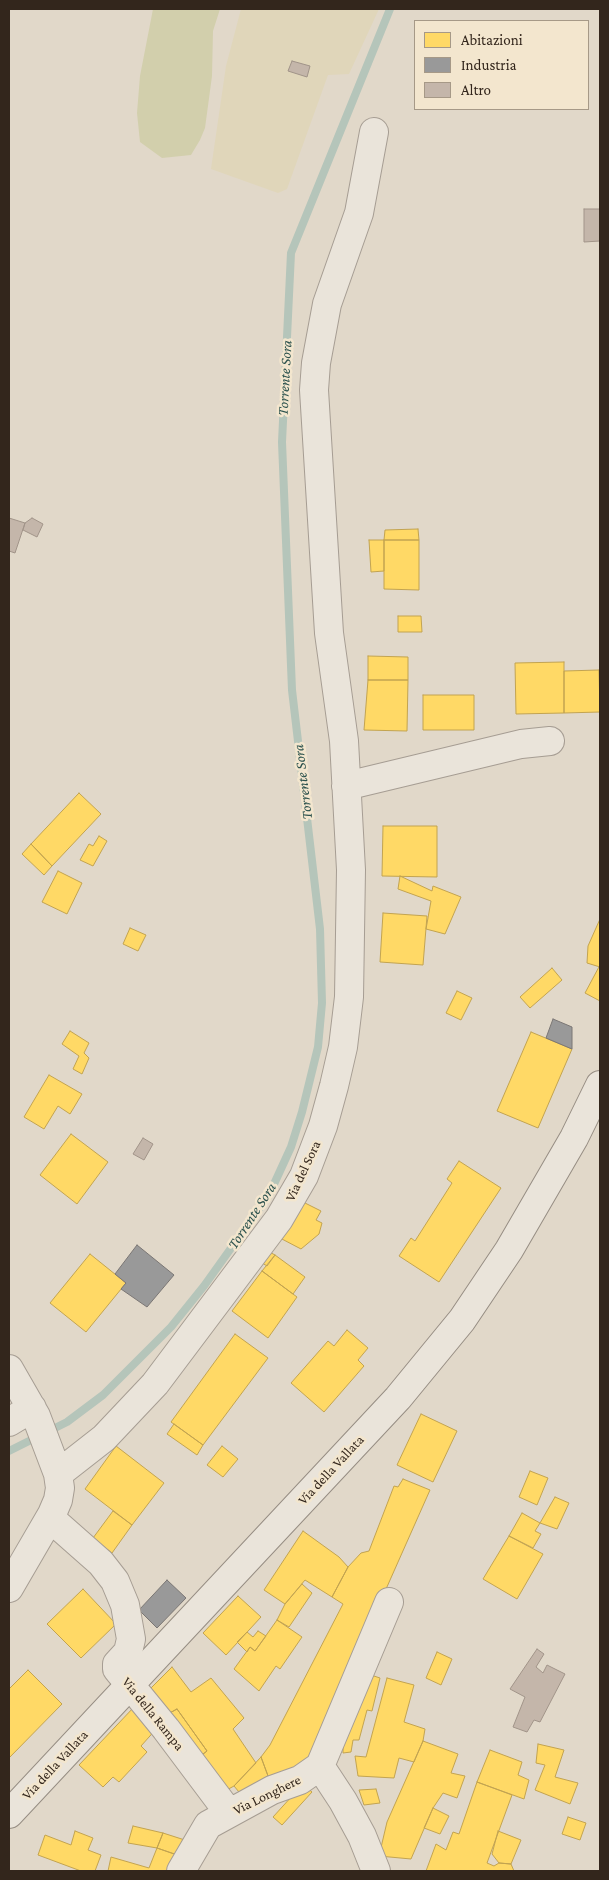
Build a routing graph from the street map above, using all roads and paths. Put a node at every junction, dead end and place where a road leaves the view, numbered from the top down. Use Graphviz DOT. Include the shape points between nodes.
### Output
graph roads {
  1 [pos="374,132"];
  2 [pos="550,741"];
  3 [pos="346,786"];
  4 [pos="600,1085"];
  5 [pos="9,1369"];
  6 [pos="34,1412"];
  7 [pos="9,1422"];
  8 [pos="54,1463"];
  9 [pos="50,1518"];
  10 [pos="9,1588"];
  11 [pos="389,1602"];
  12 [pos="131,1685"];
  13 [pos="320,1766"];
  14 [pos="229,1813"];
  15 [pos="9,1814"];
  16 [pos="181,1871"];
  17 [pos="376,1871"];
  1 -- 3 [label="street, Via del Sora" via="359,213 328,304 314,390 324,573 344,741"];
  2 -- 3 [label="street" via="522,744"];
  3 -- 8 [label="street, Via del Sora" via="351,870 349,997 334,1086 304,1176 279,1219 155,1384 104,1438"];
  4 -- 12 [label="street, Via della Vallata" via="574,1138 509,1250 462,1320 398,1398"];
  5 -- 6 [label="street"];
  6 -- 7 [label="street"];
  6 -- 8 [label="street"];
  8 -- 9 [label="street" via="58,1500"];
  9 -- 10 [label="street"];
  9 -- 12 [label="street, Via della Rampa" via="101,1563 115,1581 125,1604 131,1639 128,1652 117,1664 117,1669"];
  11 -- 13 [label="street"];
  12 -- 14 [label="street, Via della Rampa"];
  12 -- 15 [label="street, Via della Vallata"];
  13 -- 14 [label="street, Via Longhere" via="300,1780 272,1790"];
  13 -- 17 [label="street" via="362,1836"];
  14 -- 16 [label="street, Via Longhere" via="208,1825"];
}
